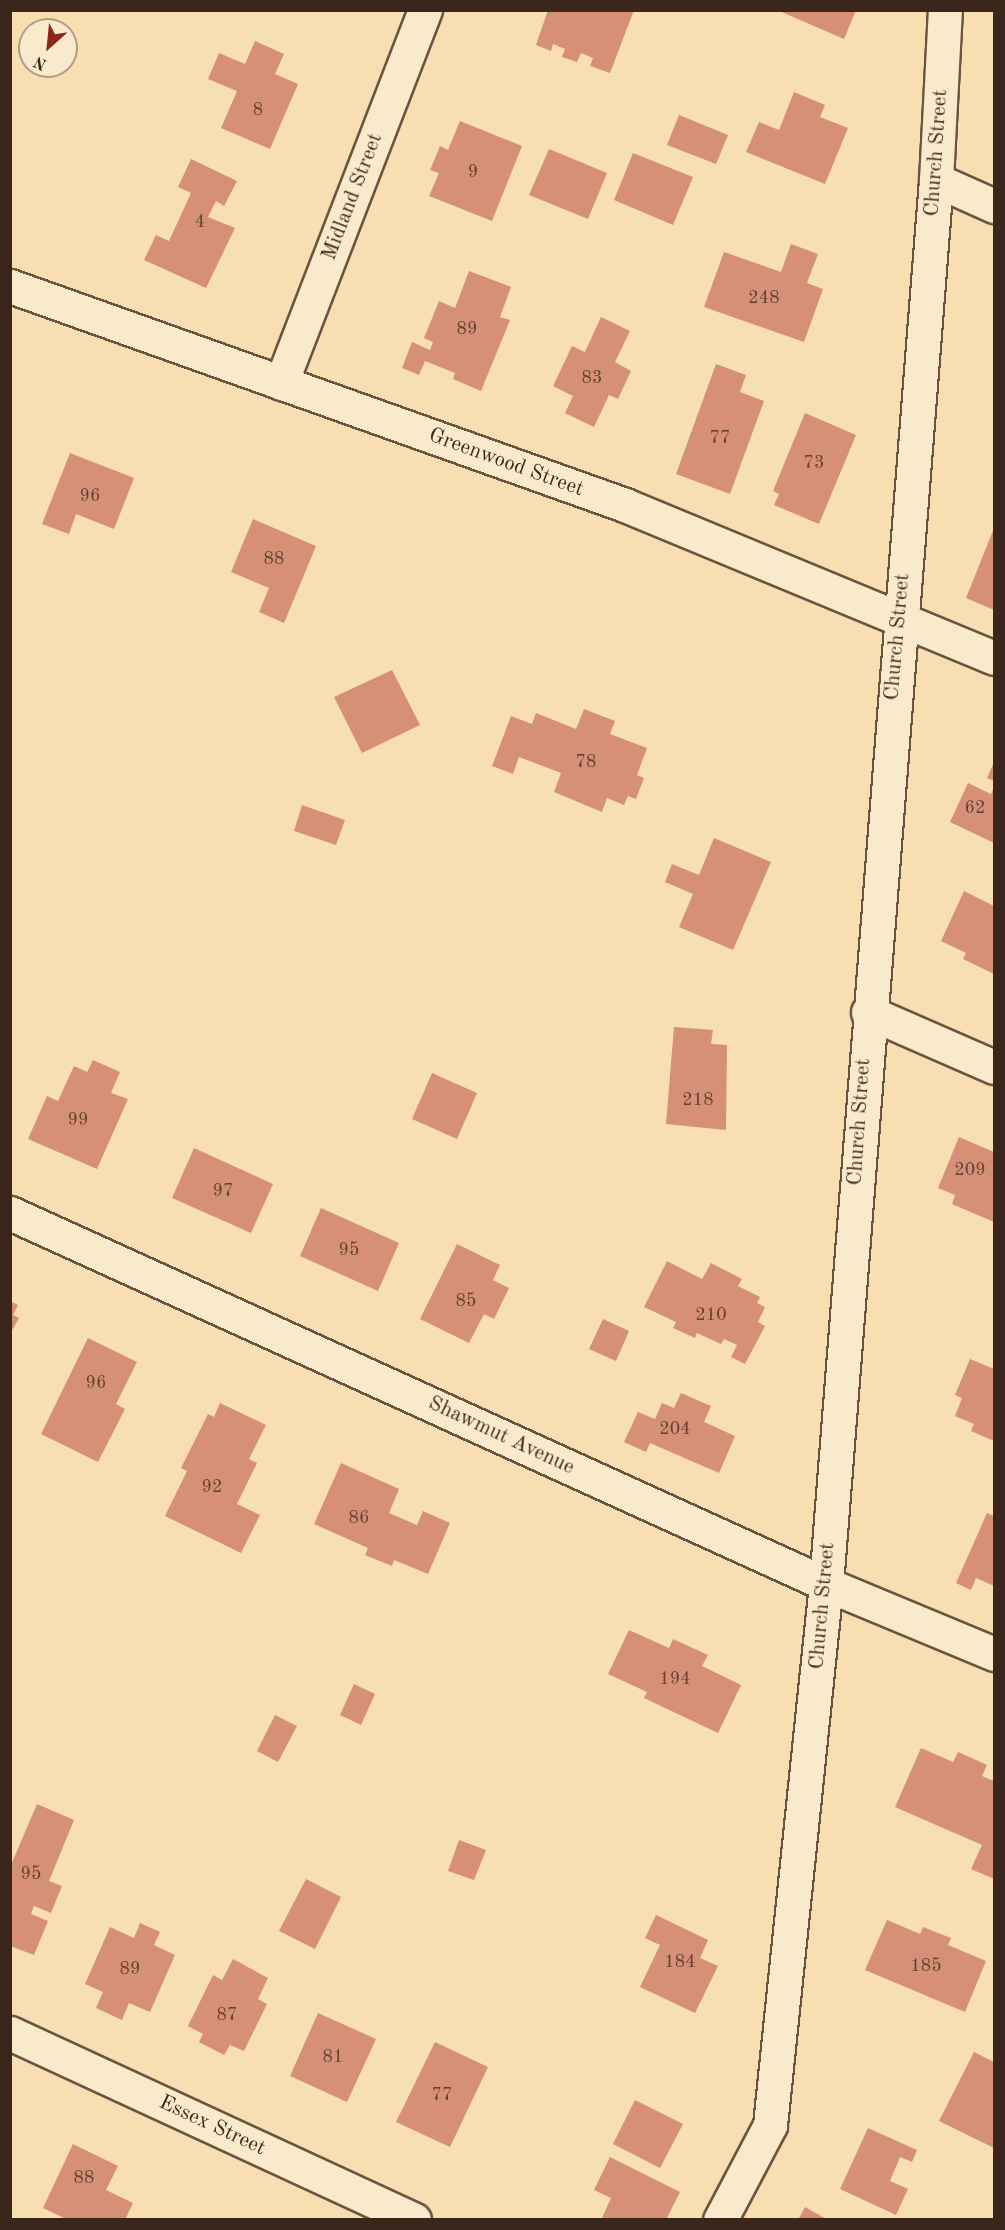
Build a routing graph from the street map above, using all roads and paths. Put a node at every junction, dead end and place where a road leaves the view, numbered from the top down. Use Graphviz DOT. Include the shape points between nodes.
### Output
graph roads {
  1 [pos="425,10"];
  2 [pos="945,10"];
  3 [pos="936,180"];
  4 [pos="994,206"];
  5 [pos="10,286"];
  6 [pos="281,383"];
  7 [pos="899,621"];
  8 [pos="994,658"];
  9 [pos="868,1012"];
  10 [pos="994,1067"];
  11 [pos="10,1212"];
  12 [pos="826,1584"];
  13 [pos="994,1654"];
  14 [pos="10,2033"];
  15 [pos="414,2220"];
  16 [pos="720,2220"];
  1 -- 6 [label="street, Midland Street"];
  2 -- 3 [label="street, Church Street"];
  3 -- 4 [label="street"];
  3 -- 7 [label="street, Church Street"];
  5 -- 6 [label="street, Greenwood Street"];
  6 -- 7 [label="street, Greenwood Street" via="624,505"];
  7 -- 8 [label="street, Greenwood Street"];
  7 -- 9 [label="street, Church Street"];
  9 -- 10 [label="street"];
  9 -- 12 [label="street, Church Street"];
  11 -- 12 [label="street, Shawmut Avenue"];
  12 -- 13 [label="street, Shawmut Avenue"];
  12 -- 16 [label="street, Church Street" via="770,2125"];
  14 -- 15 [label="street, Essex Street"];
}
